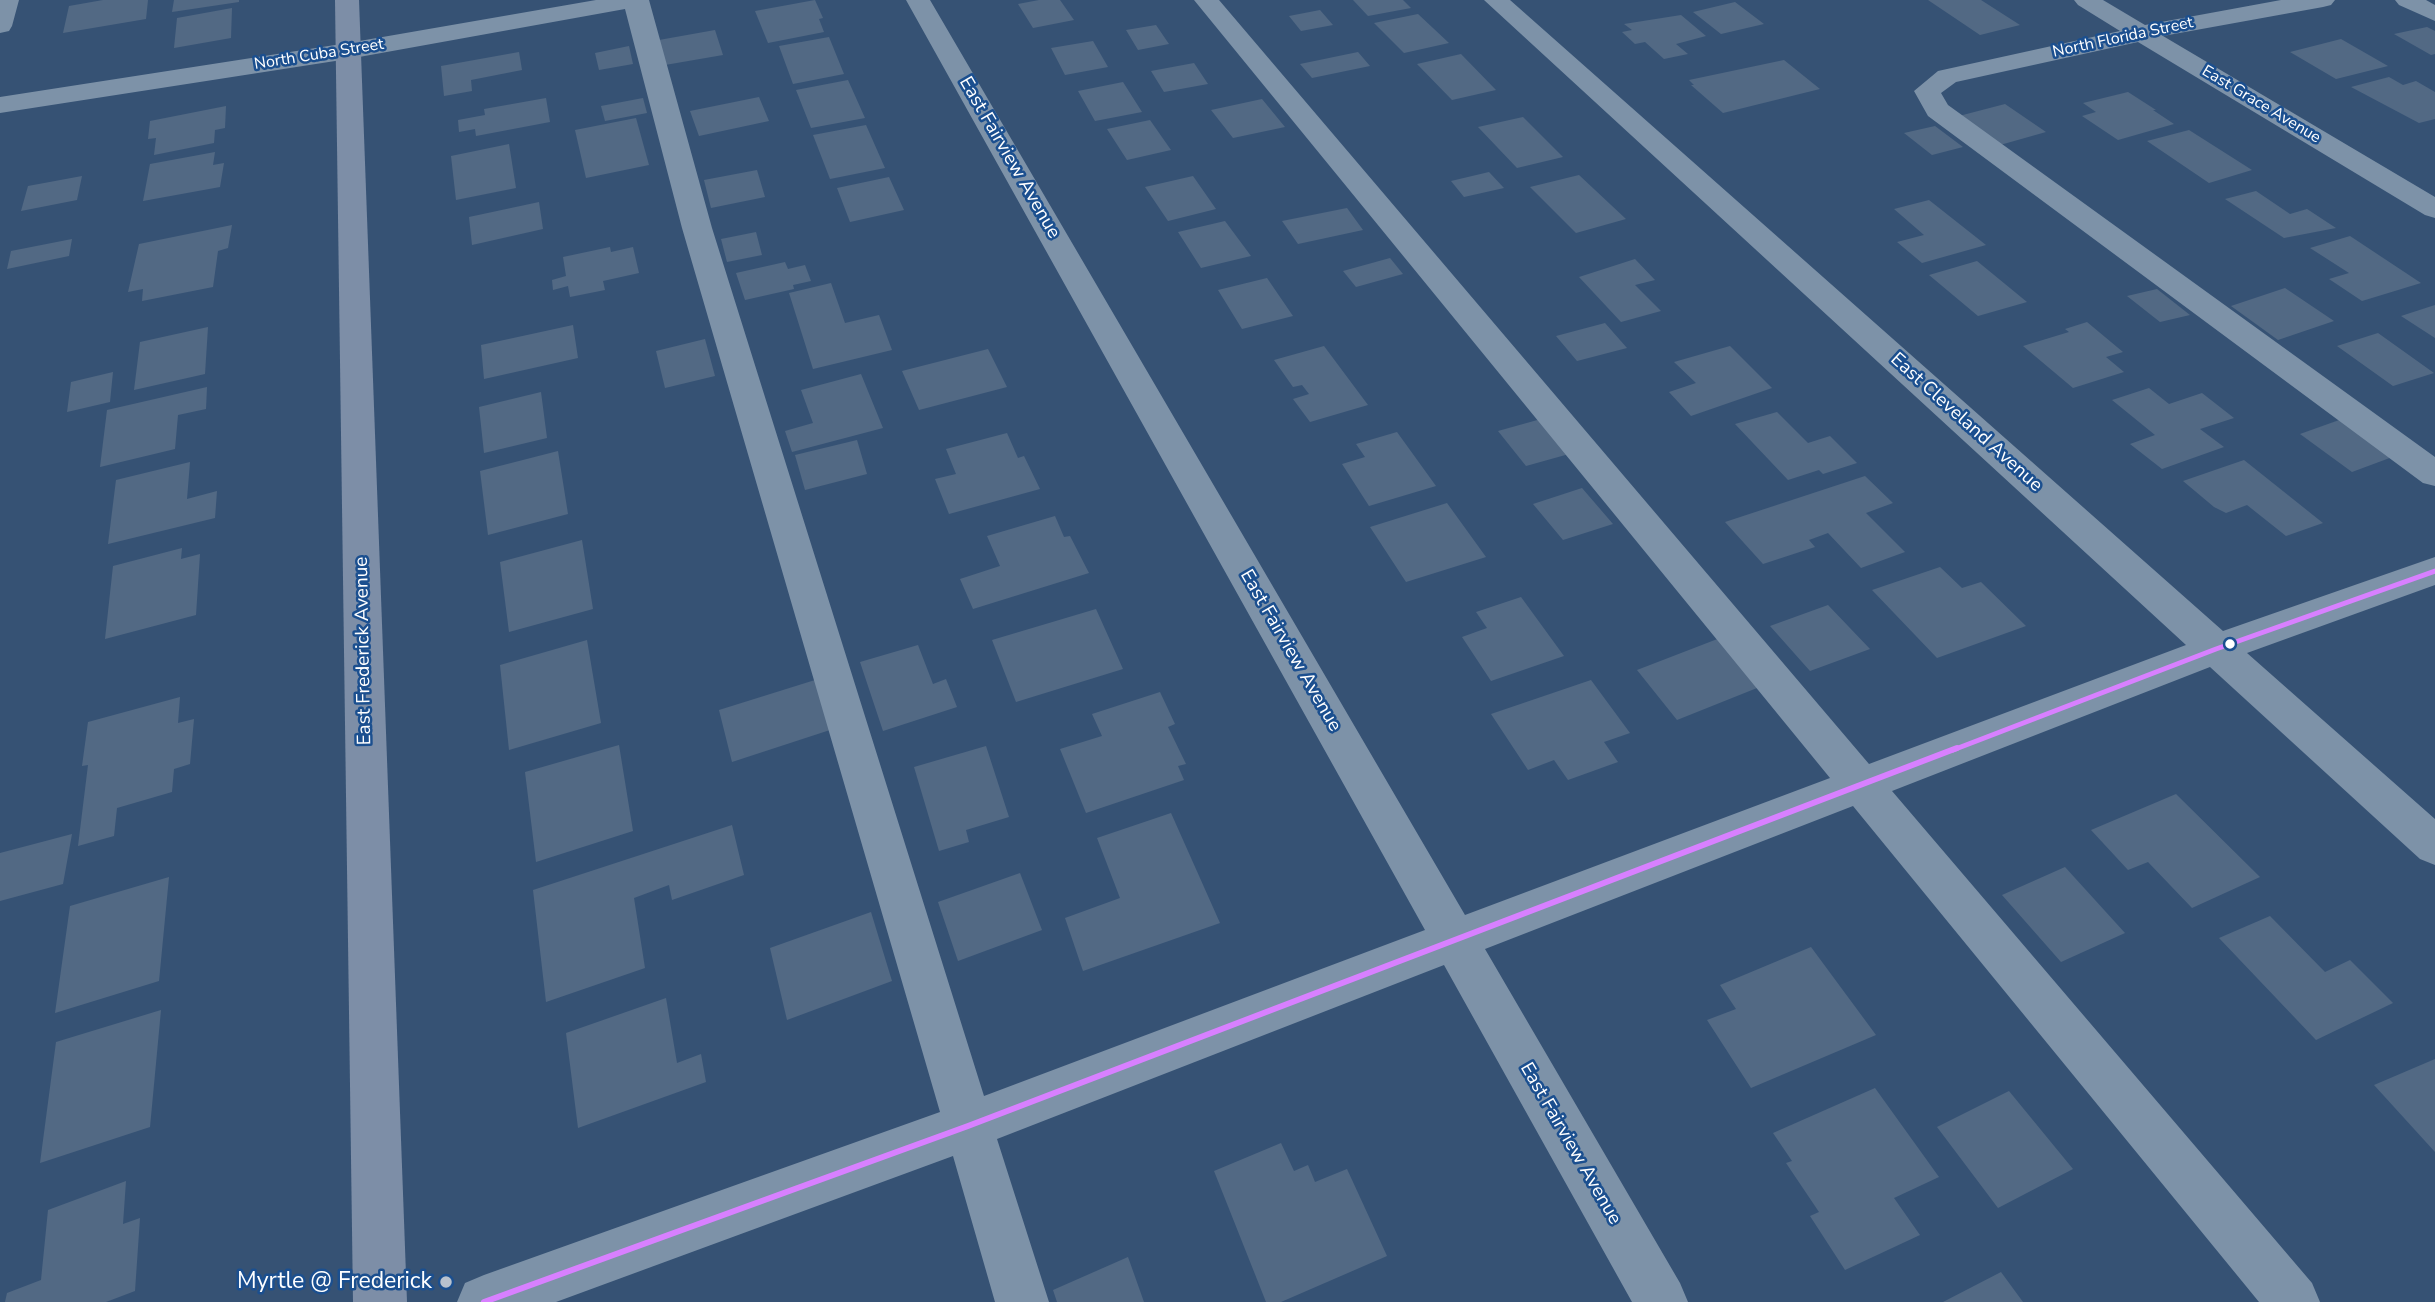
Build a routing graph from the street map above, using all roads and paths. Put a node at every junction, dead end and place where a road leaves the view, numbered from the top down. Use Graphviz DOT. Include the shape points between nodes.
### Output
graph roads {
  1 [pos="7,0"];
  2 [pos="347,0"];
  3 [pos="635,0"];
  4 [pos="918,0"];
  5 [pos="1206,0"];
  6 [pos="1496,0"];
  7 [pos="2086,0"];
  8 [pos="2323,0"];
  9 [pos="2407,0"];
  10 [pos="2435,14"];
  11 [pos="0,26"];
  12 [pos="2141,33"];
  13 [pos="348,51"];
  14 [pos="0,105"];
  15 [pos="2435,209"];
  16 [pos="2435,474"];
  17 [pos="2435,571"];
  18 [pos="2216,649"];
  19 [pos="1860,785"];
  20 [pos="2435,846"];
  21 [pos="1454,939"];
  22 [pos="968,1126"];
  23 [pos="380,1302"];
  24 [pos="484,1302"];
  25 [pos="1022,1302"];
  26 [pos="1661,1302"];
  27 [pos="2293,1302"];
  1 -- 11 [label="street"];
  2 -- 13 [label="main road, East Frederick Avenue"];
  3 -- 13 [label="street, North Cuba Street"];
  3 -- 22 [label="street" via="697,228"];
  4 -- 21 [label="street, East Fairview Avenue"];
  5 -- 19 [label="street"];
  6 -- 18 [label="street, East Cleveland Avenue"];
  7 -- 12 [label="street, East Grace Avenue"];
  8 -- 12 [label="street, North Florida Street"];
  9 -- 10 [label="street"];
  12 -- 15 [label="street, East Grace Avenue"];
  12 -- 16 [label="street, North Florida Street" via="1947,76 1927,91 1937,110"];
  13 -- 14 [label="street, North Cuba Street"];
  13 -- 23 [label="main road, East Frederick Avenue"];
  17 -- 18 [label="street"];
  18 -- 19 [label="street"];
  18 -- 20 [label="street, East Cleveland Avenue"];
  19 -- 21 [label="street"];
  19 -- 27 [label="street"];
  21 -- 22 [label="street"];
  21 -- 26 [label="street, East Fairview Avenue"];
  22 -- 24 [label="street"];
  22 -- 25 [label="street"];
}
